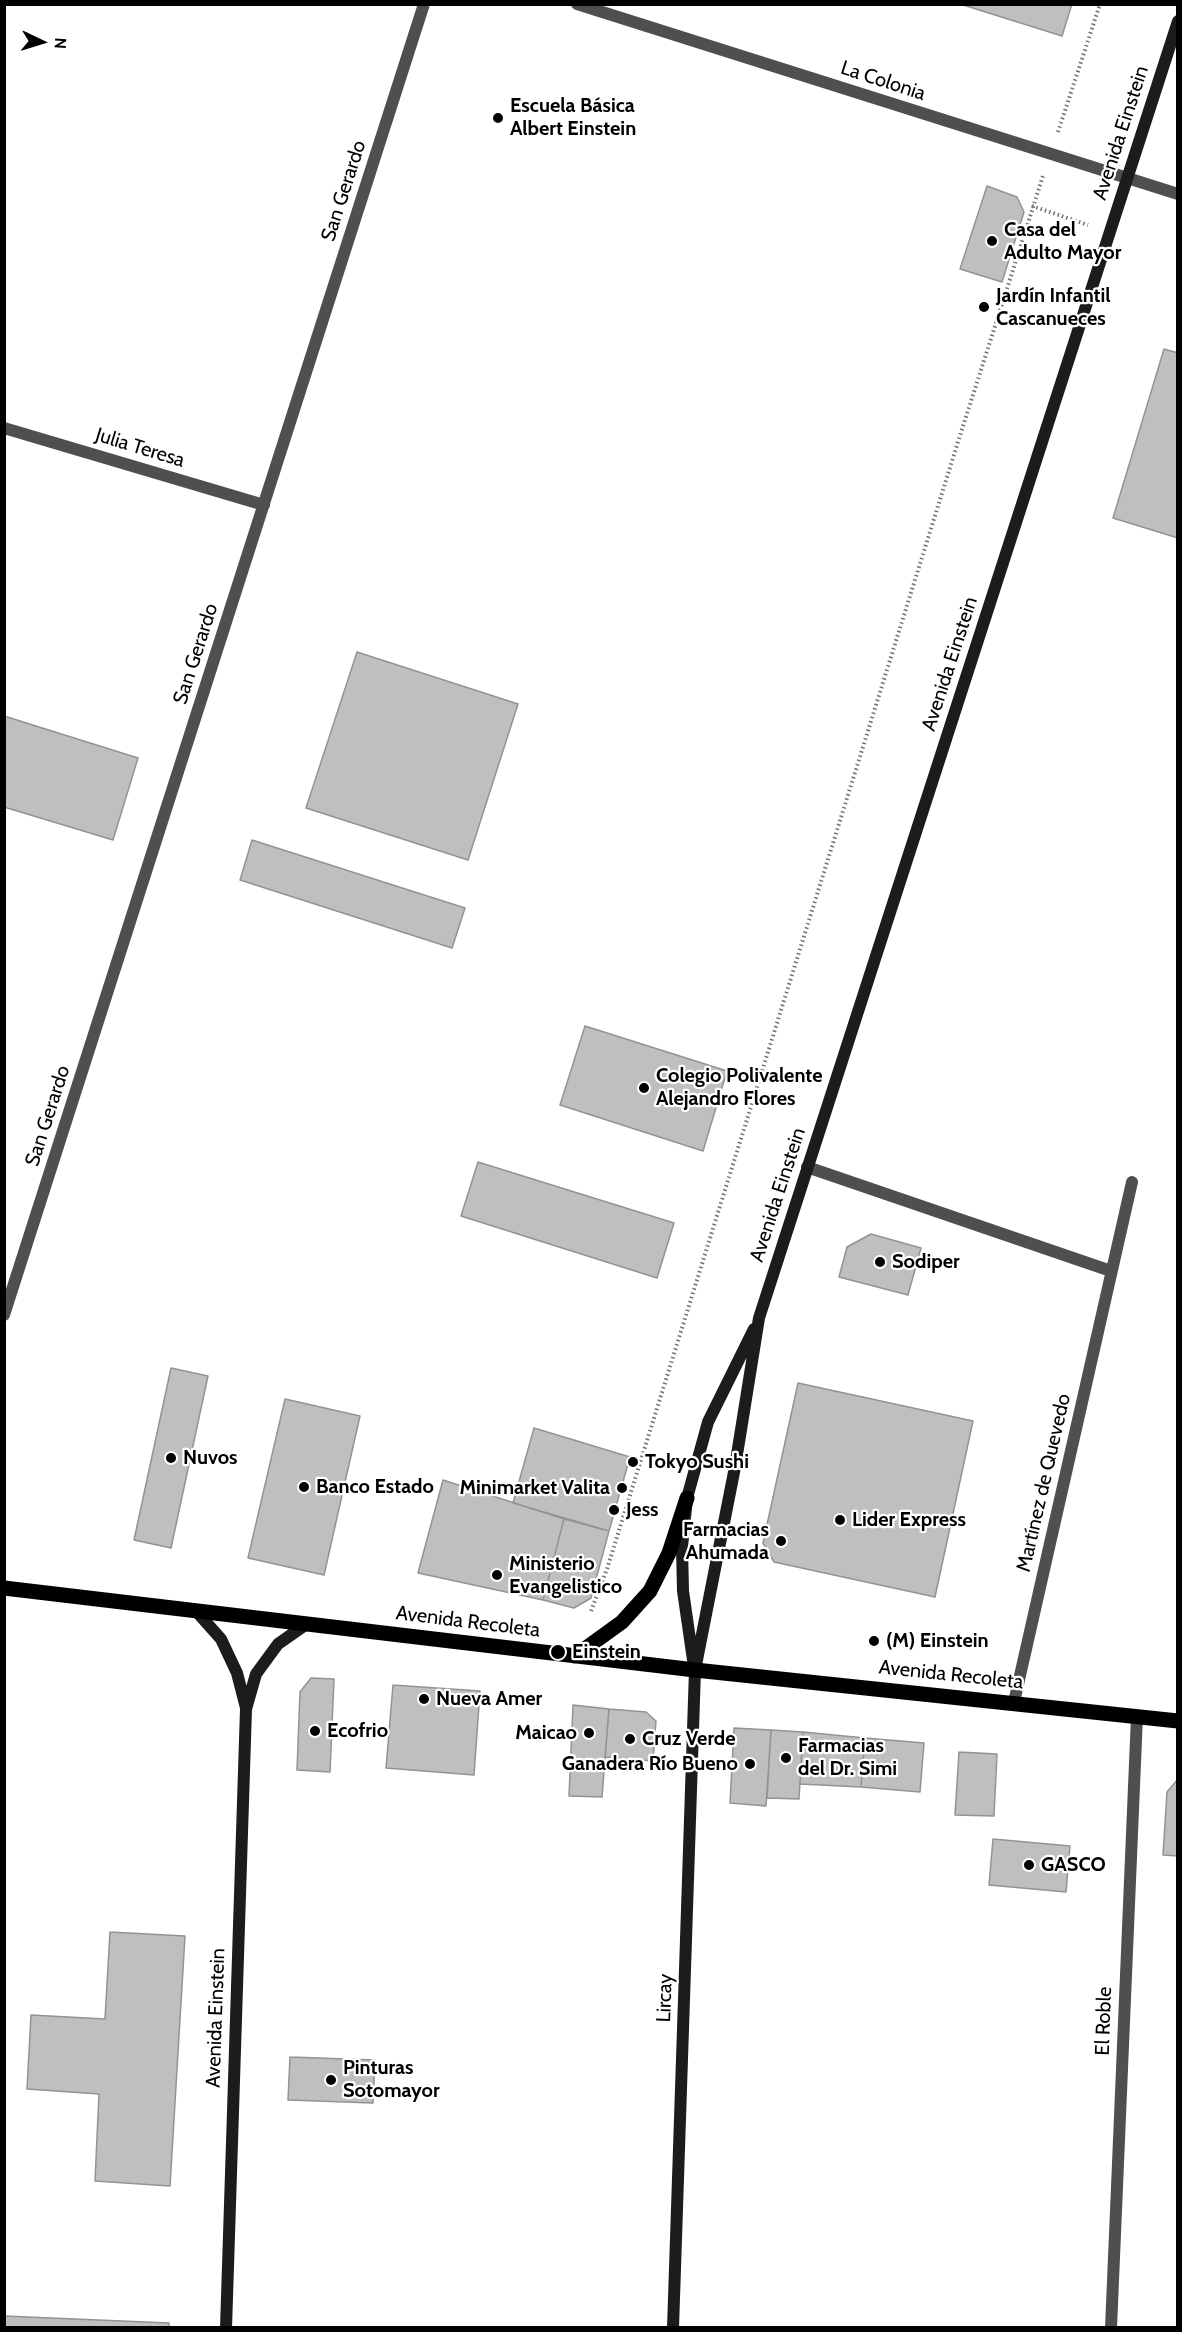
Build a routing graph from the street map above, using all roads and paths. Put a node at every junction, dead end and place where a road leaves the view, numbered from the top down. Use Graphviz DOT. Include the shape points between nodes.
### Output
graph roads {
  1 [pos="424,4"];
  2 [pos="577,4"];
  3 [pos="1100,4"];
  4 [pos="1178,21"];
  5 [pos="1051,154"];
  6 [pos="1127,178"];
  7 [pos="1178,194"];
  8 [pos="1032,206"];
  9 [pos="1110,232"];
  10 [pos="4,428"];
  11 [pos="264,505"];
  12 [pos="807,1167"];
  13 [pos="1132,1182"];
  14 [pos="1112,1271"];
  15 [pos="4,1314"];
  16 [pos="759,1318"];
  17 [pos="687,1498"];
  18 [pos="4,1588"];
  19 [pos="196,1611"];
  20 [pos="591,1613"];
  21 [pos="308,1623"];
  22 [pos="575,1656"];
  23 [pos="695,1670"];
  24 [pos="1014,1702"];
  25 [pos="246,1709"];
  26 [pos="1137,1716"];
  27 [pos="1178,1721"];
  28 [pos="226,2328"];
  29 [pos="673,2328"];
  30 [pos="1112,2328"];
  1 -- 11 [label="street, San Gerardo"];
  2 -- 5 [label="street, La Colonia"];
  3 -- 5 [label="path"];
  4 -- 6 [label="main road, Avenida Einstein"];
  5 -- 6 [label="street, La Colonia"];
  5 -- 8 [label="path"];
  6 -- 7 [label="street, La Colonia"];
  6 -- 9 [label="main road, Avenida Einstein"];
  8 -- 9 [label="path"];
  8 -- 20 [label="path"];
  9 -- 12 [label="main road, Avenida Einstein"];
  10 -- 11 [label="street, Julia Teresa"];
  11 -- 15 [label="street, San Gerardo"];
  12 -- 14 [label="street"];
  12 -- 16 [label="main road, Avenida Einstein"];
  13 -- 14 [label="street, Martínez de Quevedo"];
  14 -- 24 [label="street, Martínez de Quevedo"];
  16 -- 17 [label="main road, Avenida Einstein" via="708,1422"];
  16 -- 23 [label="main road, Avenida Einstein"];
  17 -- 22 [label="main road" via="669,1553 650,1591 622,1622"];
  17 -- 23 [label="main road, Avenida Einstein" via="683,1591"];
  18 -- 19 [label="main road, Avenida Recoleta"];
  19 -- 21 [label="main road, Avenida Recoleta"];
  19 -- 25 [label="main road, Avenida Einstein" via="221,1640 237,1673"];
  21 -- 22 [label="main road, Avenida Recoleta"];
  21 -- 25 [label="main road, Avenida Einstein" via="278,1644 256,1674"];
  22 -- 23 [label="main road, Avenida Recoleta"];
  23 -- 24 [label="main road, Avenida Recoleta"];
  23 -- 29 [label="main road, Lircay"];
  24 -- 26 [label="main road, Avenida Recoleta"];
  25 -- 28 [label="main road, Avenida Einstein"];
  26 -- 27 [label="main road, Avenida Recoleta"];
  26 -- 30 [label="street, El Roble"];
}
